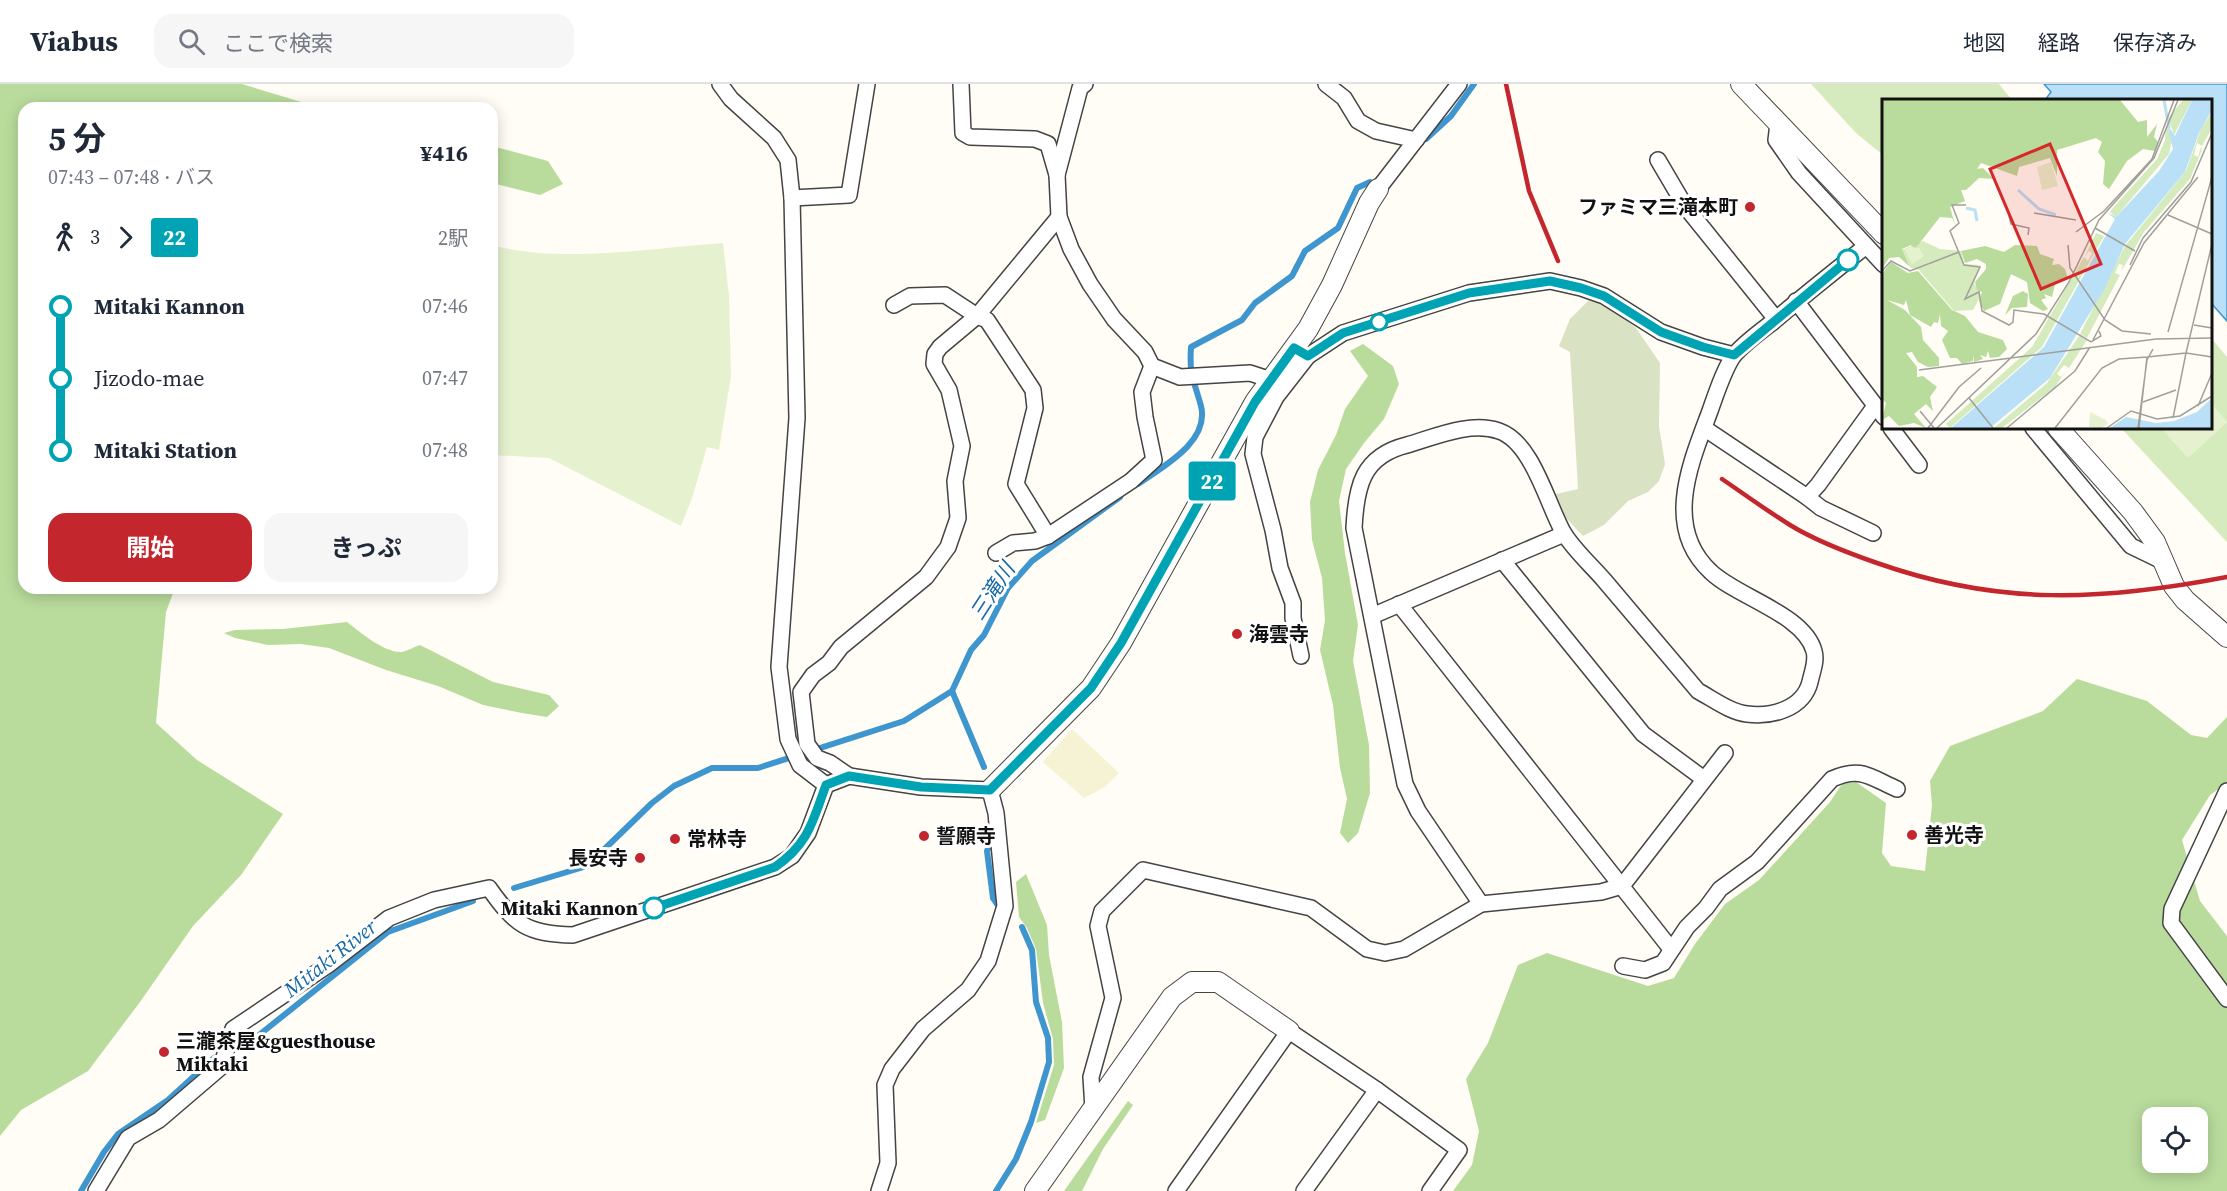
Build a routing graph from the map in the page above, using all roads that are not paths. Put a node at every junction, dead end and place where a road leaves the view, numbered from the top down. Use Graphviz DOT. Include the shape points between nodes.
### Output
graph roads {
  1 [pos="720,84"];
  2 [pos="867,84"];
  3 [pos="961,84"];
  4 [pos="1085,84"];
  5 [pos="1326,84"];
  6 [pos="1458,84"];
  7 [pos="1741,84"];
  8 [pos="1778,124"];
  9 [pos="1416,140"];
  10 [pos="1658,160"];
  11 [pos="1057,175"];
  12 [pos="1378,189"];
  13 [pos="792,198"];
  14 [pos="1059,217"];
  15 [pos="1882,232"];
  16 [pos="1866,246"];
  17 [pos="1882,263"];
  18 [pos="1797,301"];
  19 [pos="894,305"];
  20 [pos="977,316"];
  21 [pos="1776,319"];
  22 [pos="1301,352"];
  23 [pos="1734,355"];
  24 [pos="1152,366"];
  25 [pos="1271,380"];
  26 [pos="1879,412"];
  27 [pos="1704,428"];
  28 [pos="1892,429"];
  29 [pos="2034,429"];
  30 [pos="2059,429"];
  31 [pos="1919,465"];
  32 [pos="1807,497"];
  33 [pos="1873,533"];
  34 [pos="1564,534"];
  35 [pos="1048,536"];
  36 [pos="996,553"];
  37 [pos="1503,560"];
  38 [pos="2164,562"];
  39 [pos="1399,604"];
  40 [pos="1371,616"];
  41 [pos="2227,637"];
  42 [pos="1301,656"];
  43 [pos="1725,753"];
  44 [pos="849,776"];
  45 [pos="1704,779"];
  46 [pos="826,785"];
  47 [pos="1897,789"];
  48 [pos="990,790"];
  49 [pos="2227,791"];
  50 [pos="1622,886"];
  51 [pos="1481,904"];
  52 [pos="1671,949"];
  53 [pos="1623,966"];
  54 [pos="2227,999"];
  55 [pos="1289,1031"];
  56 [pos="1377,1090"];
  57 [pos="1093,1109"];
  58 [pos="96,1191"];
  59 [pos="879,1191"];
  60 [pos="1035,1191"];
  61 [pos="1176,1191"];
  62 [pos="1304,1191"];
  63 [pos="1430,1191"];
  1 -- 13 [label="street" via="779,145 788,160"];
  2 -- 13 [label="street" via="849,195"];
  3 -- 11 [label="street" via="963,133 970,137 1035,139 1048,144"];
  4 -- 11 [label="street" via="1080,88"];
  5 -- 9 [label="street" via="1344,98 1358,121 1376,131"];
  6 -- 9 [label="street"];
  7 -- 8 [label="street"];
  8 -- 15 [label="street"];
  8 -- 16 [label="street" via="1776,140 1799,173"];
  9 -- 12 [label="street"];
  10 -- 21 [label="street" via="1685,206"];
  11 -- 14 [label="street"];
  12 -- 22 [label="street" via="1308,328"];
  13 -- 46 [label="street" via="797,418 779,667 788,739 800,765"];
  14 -- 20 [label="street"];
  14 -- 24 [label="street" via="1090,284"];
  16 -- 17 [label="street"];
  16 -- 18 [label="street"];
  18 -- 21 [label="street"];
  18 -- 26 [label="street"];
  19 -- 20 [label="street" via="910,296 945,295"];
  20 -- 35 [label="street" via="987,320 1033,390 1035,408 1016,484"];
  20 -- 44 [label="street" via="935,354 934,364 949,390 962,446 955,481 958,518 948,547 926,577 841,647 801,692 807,744 816,758"];
  21 -- 23 [label="street"];
  22 -- 23 [label="street" via="1343,333 1469,293 1550,281 1596,293 1661,332"];
  22 -- 25 [label="street"];
  22 -- 42 [label="street" via="1255,437 1253,454 1280,568 1293,603"];
  23 -- 27 [label="street"];
  24 -- 25 [label="street" via="1180,377 1250,373"];
  24 -- 35 [label="street" via="1142,392 1154,460 1131,481"];
  25 -- 48 [label="street" via="1121,643 1091,688"];
  26 -- 32 [label="street"];
  27 -- 32 [label="street"];
  27 -- 34 [label="street" via="1688,471 1684,524 1695,552 1711,573 1799,627 1811,643 1815,653 1809,687 1795,704 1774,714 1746,714 1698,691"];
  28 -- 31 [label="street"];
  29 -- 38 [label="street" via="2131,546"];
  30 -- 38 [label="street" via="2133,512"];
  32 -- 33 [label="street"];
  34 -- 37 [label="street"];
  34 -- 40 [label="street" via="1525,451 1514,438 1477,426 1393,448 1375,458 1356,498 1354,528"];
  35 -- 36 [label="street" via="1013,543"];
  37 -- 39 [label="street"];
  37 -- 45 [label="street" via="1643,734"];
  38 -- 41 [label="street" via="2185,600"];
  39 -- 40 [label="street"];
  39 -- 50 [label="street"];
  40 -- 51 [label="street" via="1405,784 1418,811"];
  43 -- 45 [label="street"];
  44 -- 46 [label="street"];
  44 -- 48 [label="street" via="921,787"];
  45 -- 50 [label="street"];
  46 -- 58 [label="street" via="808,833 792,856 775,867 573,935 548,934 522,926 489,888 434,900 389,918 233,1029 222,1067 159,1120 128,1138"];
  47 -- 52 [label="street" via="1860,772 1847,772 1832,779 1757,862 1720,889"];
  48 -- 59 [label="street" via="996,813 1005,906 988,961 968,990 923,1029 891,1069 885,1085 888,1163"];
  49 -- 54 [label="street" via="2172,909 2171,923"];
  50 -- 51 [label="street" via="1601,892"];
  50 -- 52 [label="street"];
  51 -- 57 [label="street" via="1404,949 1385,953 1367,949 1311,908 1143,870 1102,911 1098,926 1113,998 1091,1077"];
  52 -- 53 [label="street" via="1663,963 1645,970"];
  55 -- 56 [label="street"];
  55 -- 57 [label="street" via="1218,982 1192,982 1172,997"];
  55 -- 61 [label="street"];
  56 -- 62 [label="street"];
  56 -- 63 [label="street" via="1459,1150"];
  57 -- 60 [label="street"];
}
